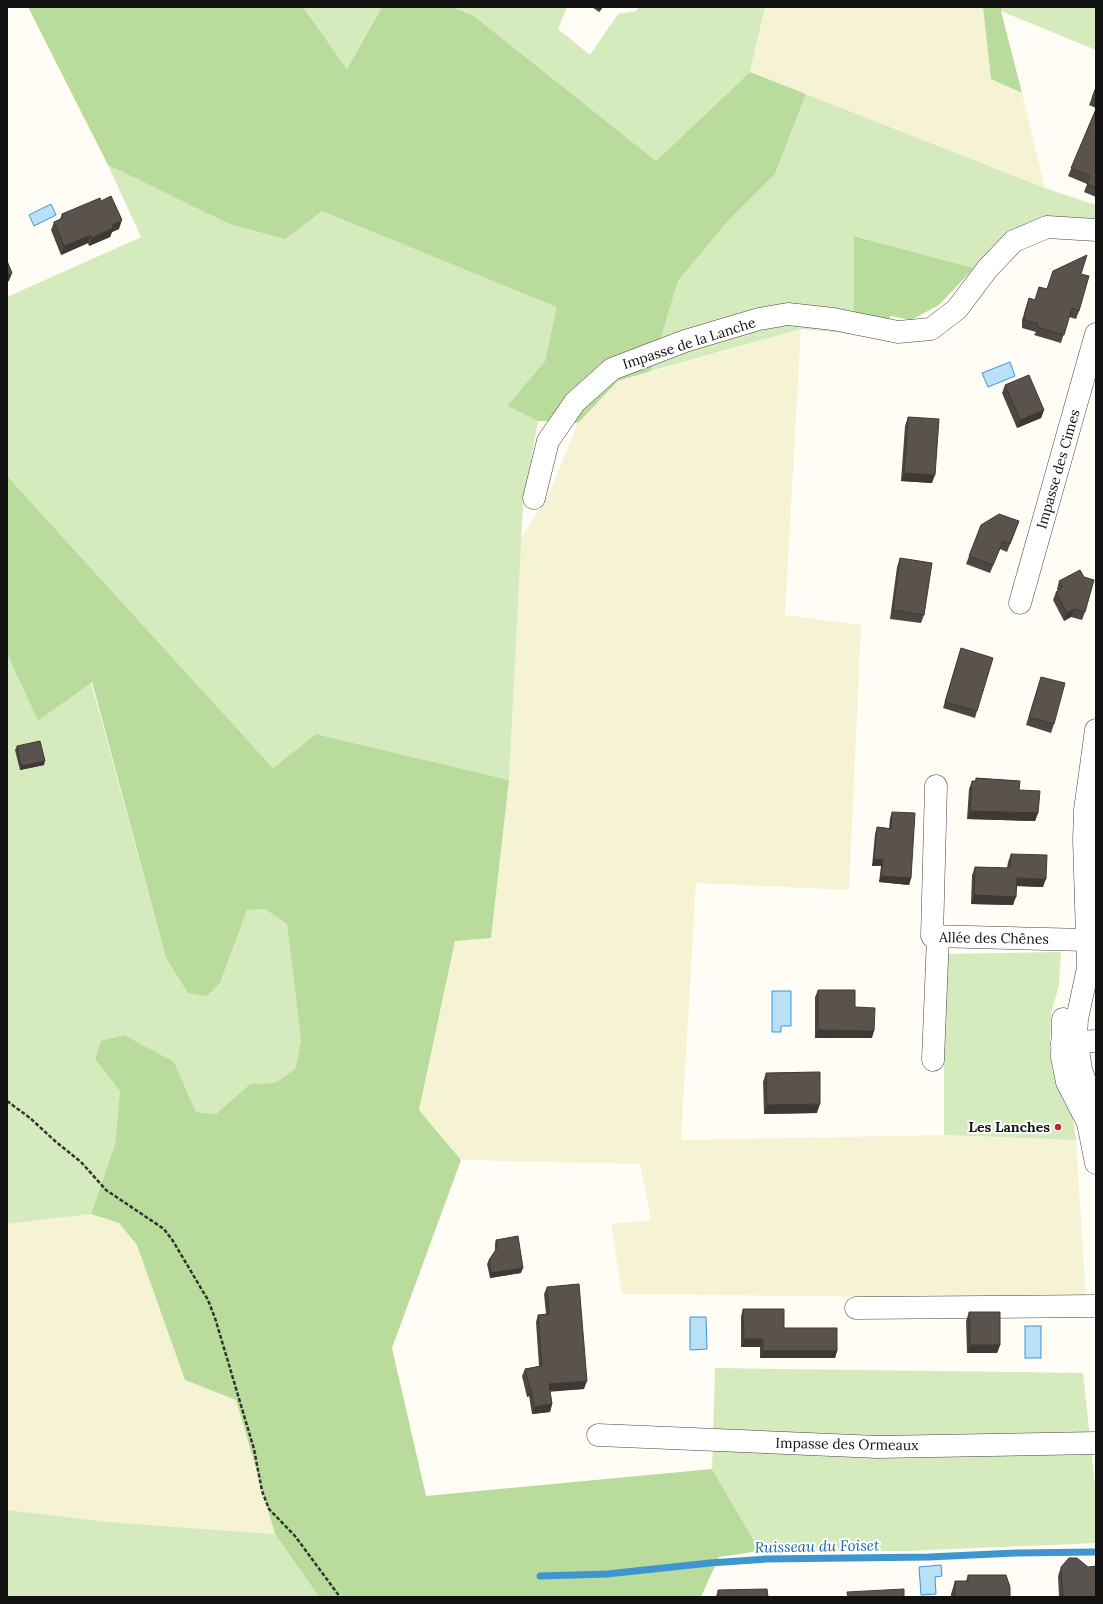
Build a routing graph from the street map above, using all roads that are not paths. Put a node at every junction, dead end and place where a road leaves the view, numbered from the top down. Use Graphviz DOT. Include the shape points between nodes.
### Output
graph roads {
  1 [pos="1096,230"];
  2 [pos="1096,334"];
  3 [pos="534,498"];
  4 [pos="1020,603"];
  5 [pos="1096,730"];
  6 [pos="936,786"];
  7 [pos="938,936"];
  8 [pos="1087,940"];
  9 [pos="1078,1042"];
  10 [pos="933,1060"];
  11 [pos="1096,1111"];
  12 [pos="1096,1161"];
  13 [pos="1096,1306"];
  14 [pos="856,1308"];
  15 [pos="598,1435"];
  16 [pos="1096,1443"];
  1 -- 3 [label="street, Impasse de la Lanche" via="1047,228 1014,241 988,268 957,309 931,328 898,332 832,319 788,314 759,319 684,341 612,369 575,402 548,441"];
  2 -- 4 [label="street, Impasse des Cimes"];
  5 -- 8 [label="street" via="1085,810"];
  6 -- 7 [label="street, Allée des Chênes" via="932,936"];
  7 -- 8 [label="street, Allée des Chênes"];
  7 -- 10 [label="street"];
  8 -- 9 [label="street" via="1088,968 1077,1019"];
  9 -- 11 [label="street" via="1081,1070"];
  9 -- 12 [label="street" via="1062,1057 1067,1082 1088,1123"];
  13 -- 14 [label="street"];
  15 -- 16 [label="street, Impasse des Ormeaux" via="878,1447"];
}
